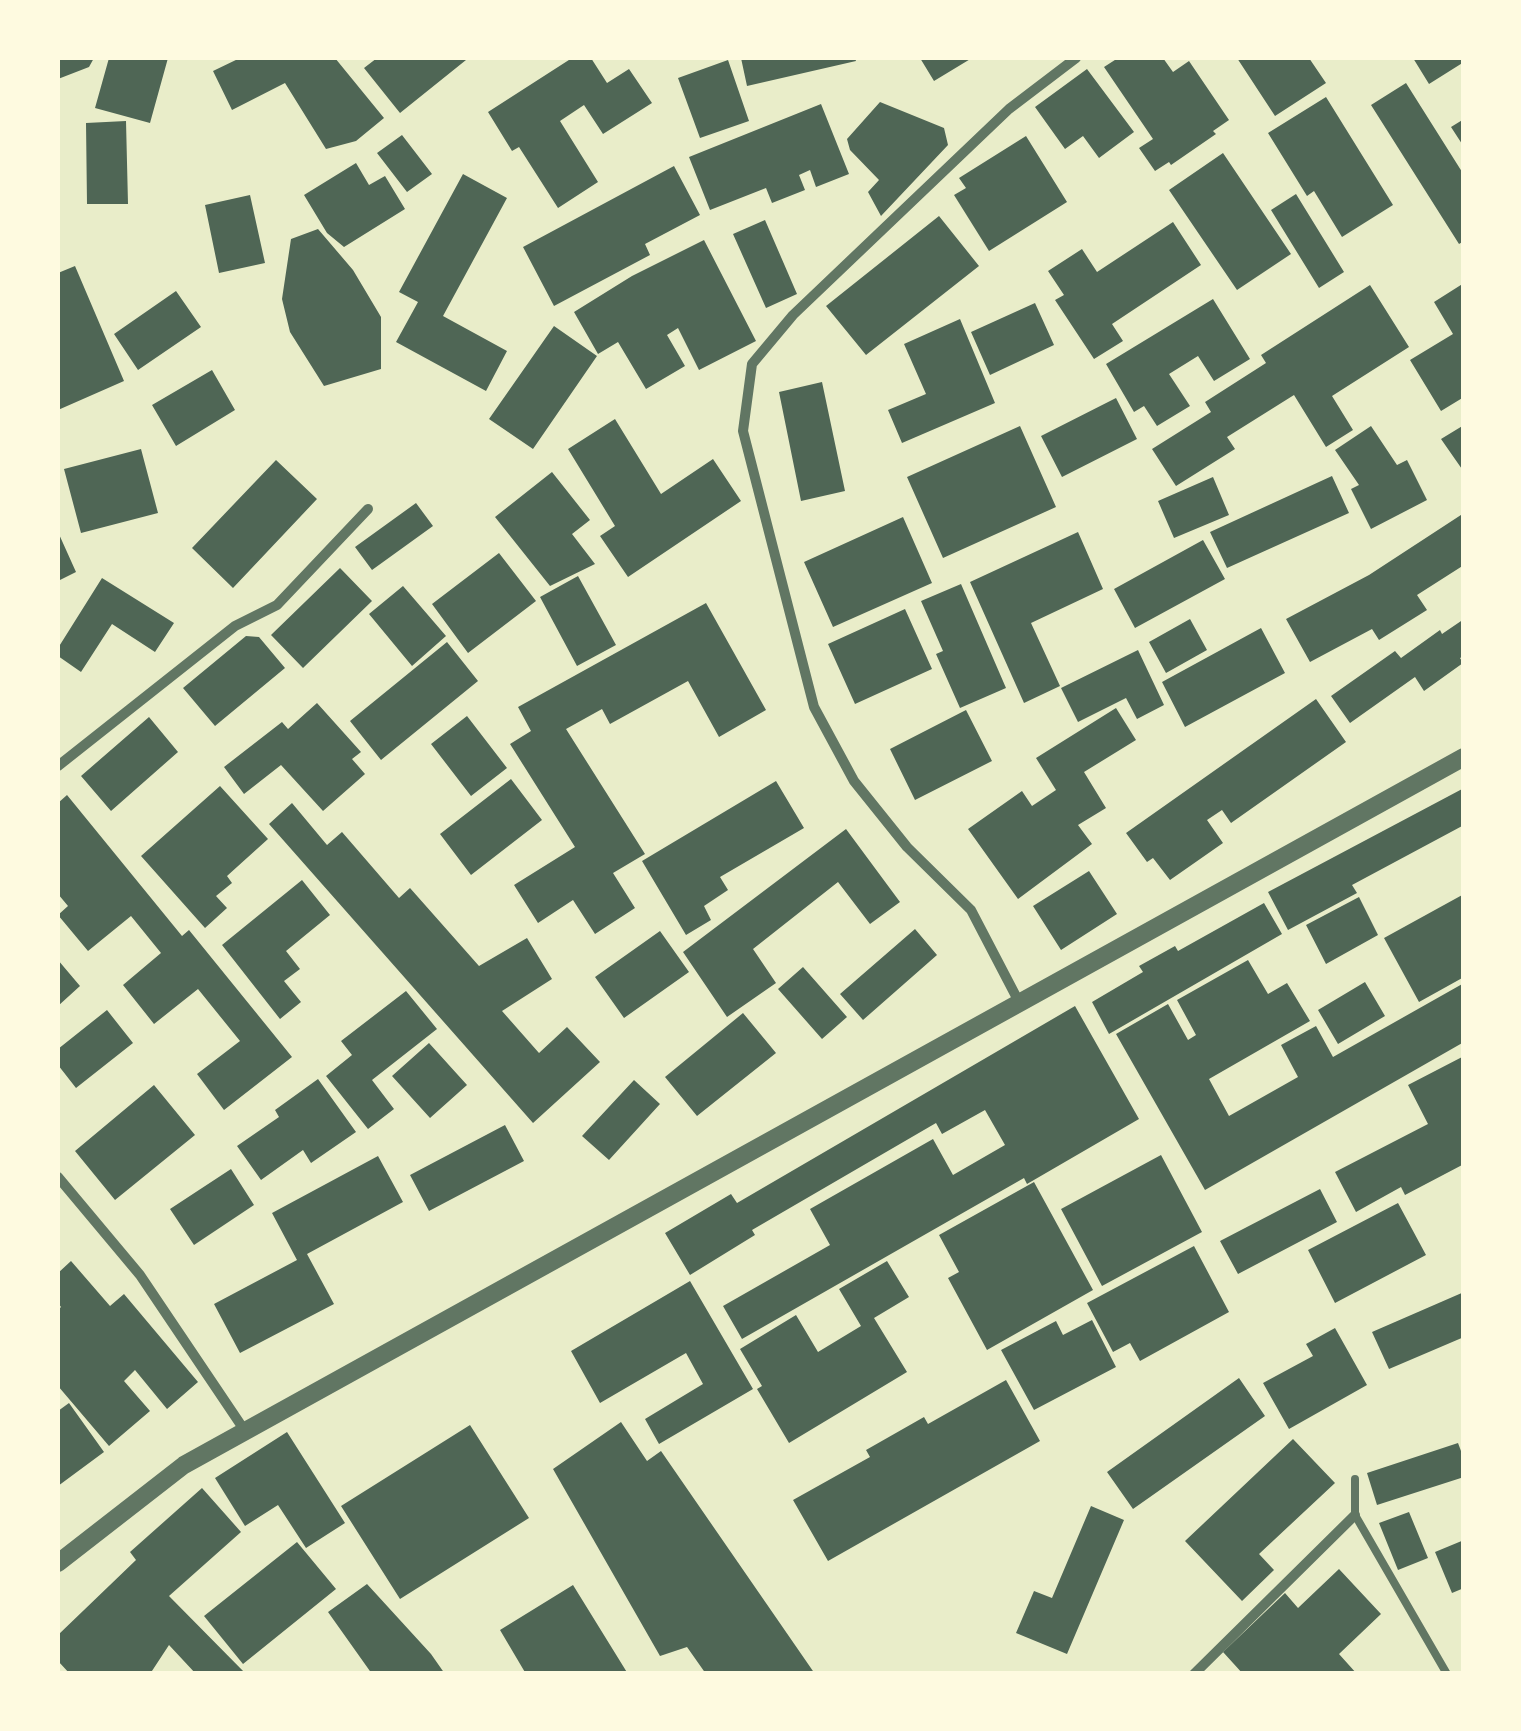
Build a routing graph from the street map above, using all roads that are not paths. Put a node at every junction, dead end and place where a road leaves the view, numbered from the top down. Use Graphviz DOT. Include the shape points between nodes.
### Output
graph roads {
  1 [pos="1076,58"];
  2 [pos="368,509"];
  3 [pos="1464,757"];
  4 [pos="58,766"];
  5 [pos="1019,1002"];
  6 [pos="58,1177"];
  7 [pos="245,1431"];
  8 [pos="1354,1479"];
  9 [pos="1355,1515"];
  10 [pos="58,1563"];
  11 [pos="1194,1674"];
  12 [pos="1448,1674"];
  1 -- 5 [label="street" via="1009,109 793,315 752,364 743,431 814,707 854,781 907,847 971,910"];
  2 -- 4 [label="street" via="277,606 235,626"];
  3 -- 5 [label="street"];
  5 -- 7 [label="street"];
  6 -- 7 [label="street" via="140,1275"];
  7 -- 10 [label="street" via="184,1465"];
  8 -- 9 [label="lane"];
  9 -- 11 [label="street"];
  9 -- 12 [label="lane"];
}
